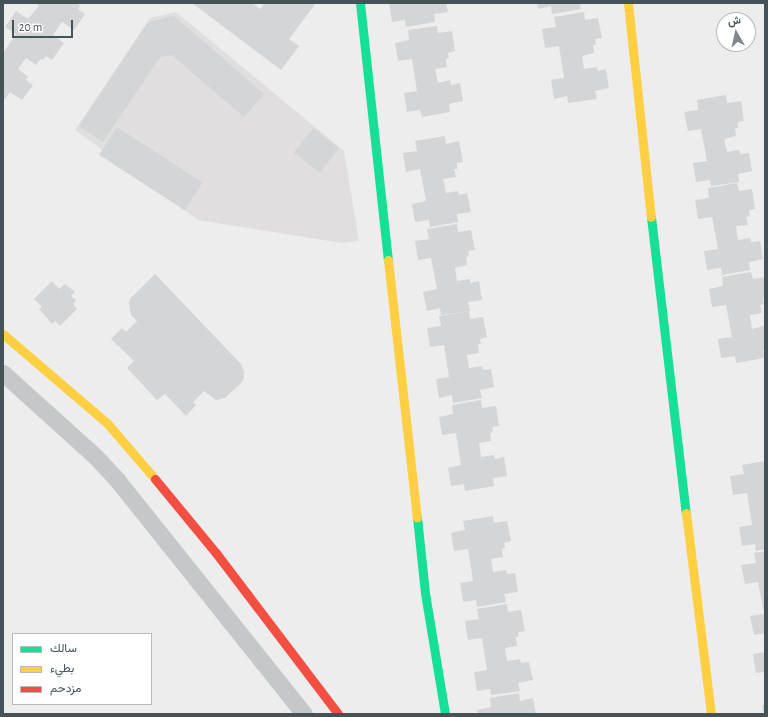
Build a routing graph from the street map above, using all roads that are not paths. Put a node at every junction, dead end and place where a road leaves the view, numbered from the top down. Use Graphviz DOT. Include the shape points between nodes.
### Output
graph roads {
  1 [pos="360,3"];
  2 [pos="628,3"];
  3 [pos="3,334"];
  4 [pos="3,373"];
  5 [pos="304,714"];
  6 [pos="338,714"];
  7 [pos="446,714"];
  8 [pos="711,714"];
  1 -- 7 [label="street" via="425,593"];
  2 -- 8 [label="street" via="668,370"];
  3 -- 6 [label="street" via="124,441 216,553"];
  4 -- 5 [label="street" via="95,456 118,481"];
}
